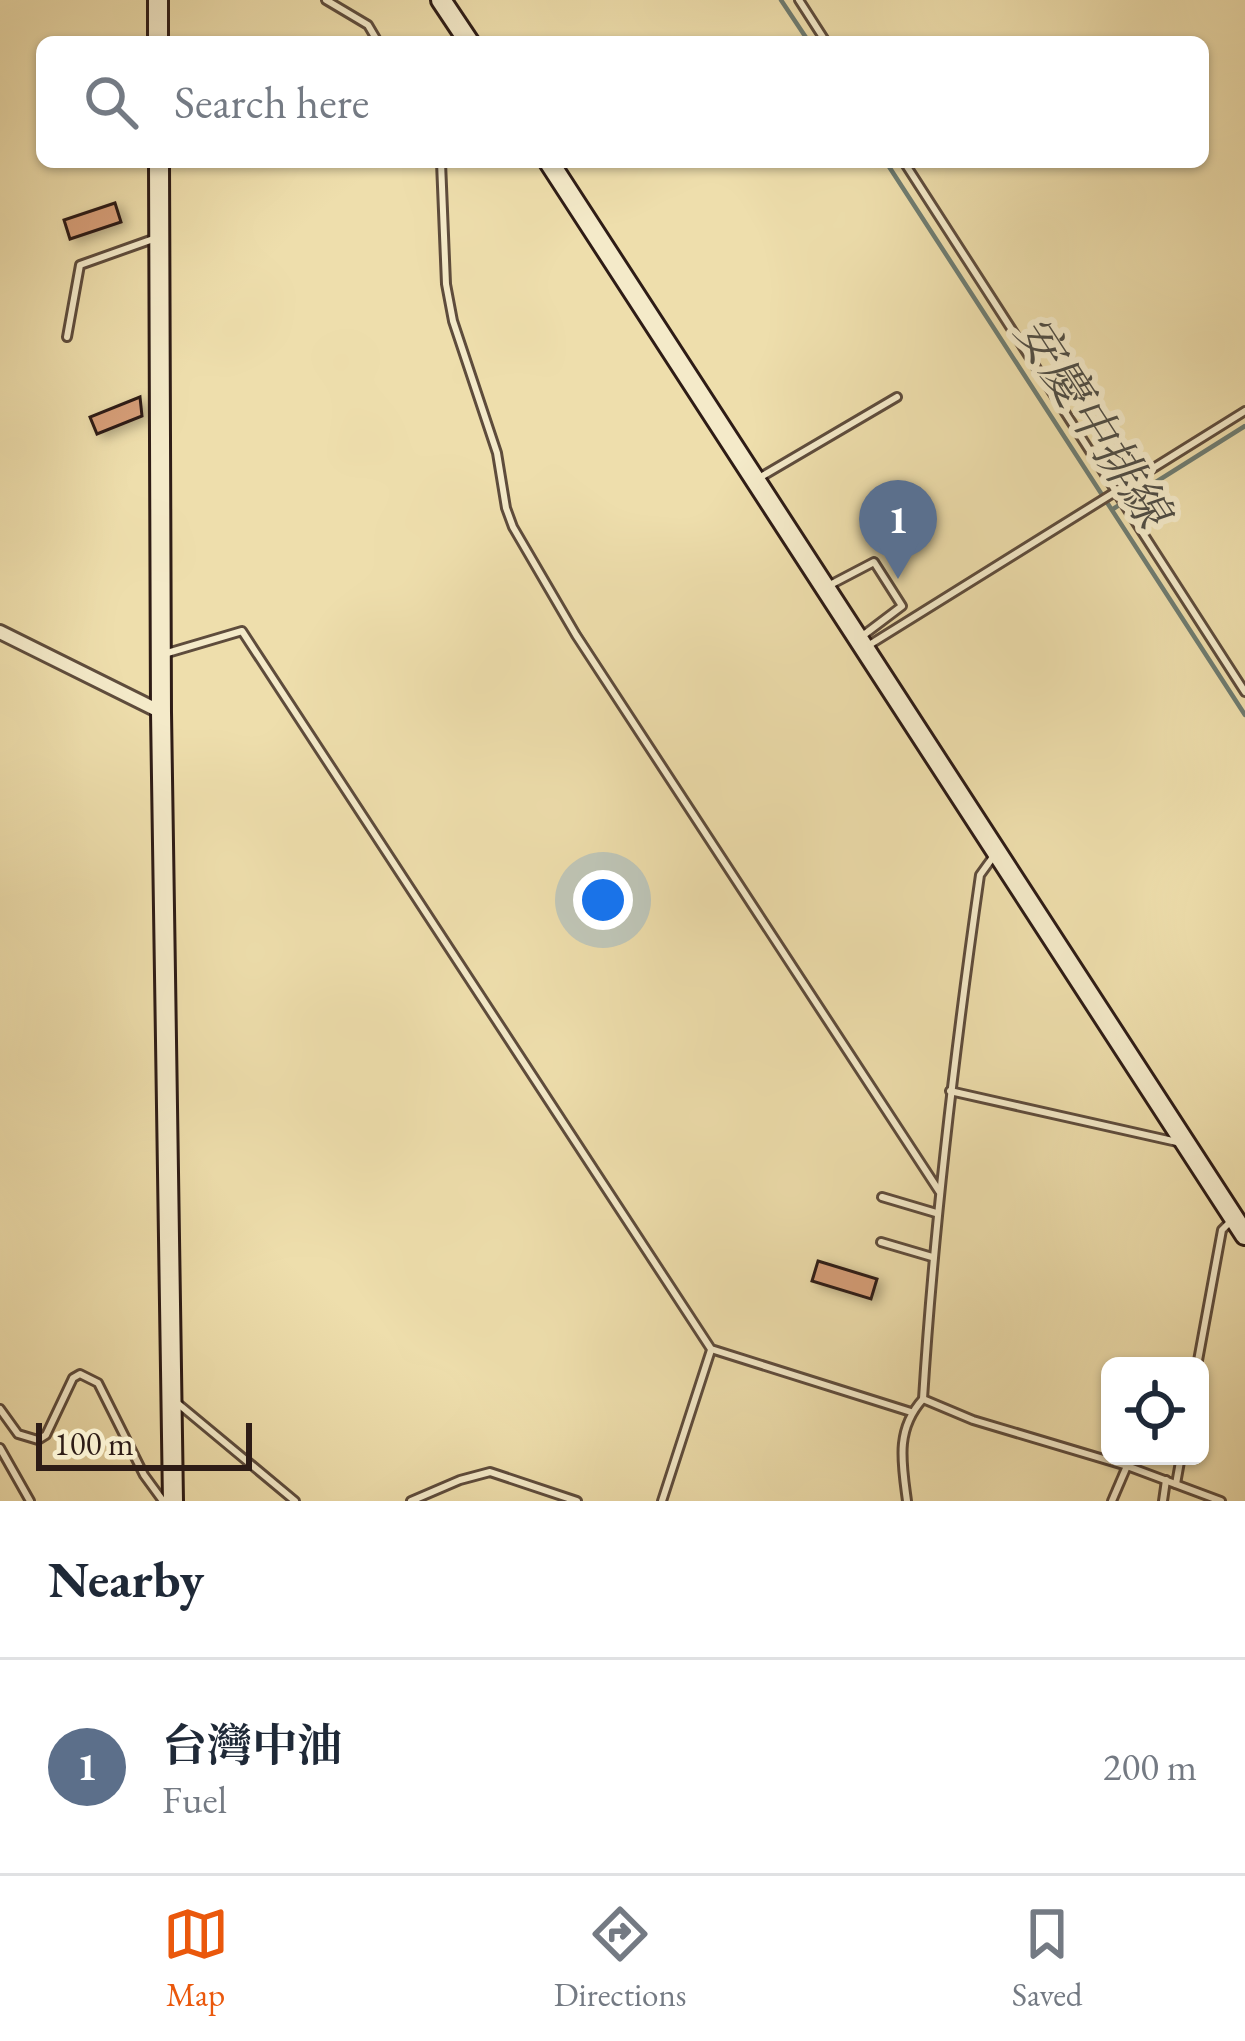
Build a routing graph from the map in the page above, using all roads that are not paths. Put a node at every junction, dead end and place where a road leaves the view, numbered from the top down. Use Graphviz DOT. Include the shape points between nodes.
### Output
graph roads {
  1 [pos="158,0"];
  2 [pos="326,0"];
  3 [pos="799,0"];
  4 [pos="445,1"];
  5 [pos="158,36"];
  6 [pos="374,36"];
  7 [pos="465,36"];
  8 [pos="822,36"];
  9 [pos="159,168"];
  10 [pos="441,168"];
  11 [pos="553,168"];
  12 [pos="908,168"];
  13 [pos="159,236"];
  14 [pos="67,337"];
  15 [pos="897,397"];
  16 [pos="1245,412"];
  17 [pos="755,480"];
  18 [pos="1116,494"];
  19 [pos="825,588"];
  20 [pos="0,632"];
  21 [pos="861,644"];
  22 [pos="162,654"];
  23 [pos="1245,692"];
  24 [pos="161,712"];
  25 [pos="995,854"];
  26 [pos="949,1091"];
  27 [pos="1187,1144"];
  28 [pos="939,1192"];
  29 [pos="882,1198"];
  30 [pos="936,1213"];
  31 [pos="1234,1218"];
  32 [pos="1245,1235"];
  33 [pos="881,1242"];
  34 [pos="932,1257"];
  35 [pos="711,1349"];
  36 [pos="1199,1357"];
  37 [pos="923,1399"];
  38 [pos="173,1400"];
  39 [pos="0,1409"];
  40 [pos="911,1412"];
  41 [pos="0,1448"];
  42 [pos="1179,1465"];
  43 [pos="1127,1466"];
  44 [pos="1166,1480"];
  45 [pos="1176,1484"];
  46 [pos="30,1501"];
  47 [pos="164,1501"];
  48 [pos="173,1501"];
  49 [pos="296,1501"];
  50 [pos="411,1501"];
  51 [pos="577,1501"];
  52 [pos="662,1501"];
  53 [pos="908,1501"];
  54 [pos="1112,1501"];
  55 [pos="1163,1501"];
  56 [pos="1221,1501"];
  1 -- 5 [label="main road"];
  2 -- 6 [label="lane"];
  3 -- 8 [label="lane"];
  4 -- 7 [label="main road"];
  9 -- 13 [label="main road"];
  10 -- 28 [label="lane" via="453,322 513,527"];
  11 -- 17 [label="main road"];
  12 -- 18 [label="lane"];
  13 -- 14 [label="lane" via="80,265"];
  13 -- 22 [label="main road"];
  15 -- 17 [label="lane"];
  16 -- 18 [label="lane"];
  17 -- 19 [label="main road"];
  18 -- 21 [label="lane"];
  18 -- 23 [label="lane"];
  19 -- 21 [label="main road"];
  19 -- 21 [label="lane" via="874,562 902,606"];
  20 -- 24 [label="street"];
  21 -- 25 [label="main road"];
  22 -- 24 [label="main road"];
  22 -- 35 [label="lane" via="242,631"];
  24 -- 38 [label="main road"];
  25 -- 26 [label="lane" via="980,875"];
  25 -- 27 [label="main road"];
  26 -- 27 [label="lane"];
  26 -- 28 [label="lane"];
  27 -- 31 [label="main road"];
  28 -- 30 [label="lane"];
  29 -- 30 [label="lane"];
  30 -- 34 [label="lane"];
  31 -- 32 [label="main road"];
  31 -- 36 [label="lane" via="1222,1230"];
  33 -- 34 [label="lane"];
  34 -- 37 [label="lane"];
  35 -- 40 [label="lane"];
  35 -- 52 [label="lane"];
  37 -- 40 [label="lane"];
  37 -- 43 [label="lane"];
  38 -- 48 [label="main road"];
  38 -- 49 [label="lane"];
  39 -- 47 [label="lane" via="18,1434 38,1440 73,1378 90,1377"];
  40 -- 53 [label="lane" via="899,1447"];
  41 -- 46 [label="lane"];
  42 -- 45 [label="lane"];
  43 -- 44 [label="lane"];
  43 -- 54 [label="lane"];
  44 -- 45 [label="lane"];
  44 -- 55 [label="lane"];
  45 -- 56 [label="lane"];
  50 -- 51 [label="lane" via="490,1472"];
}
